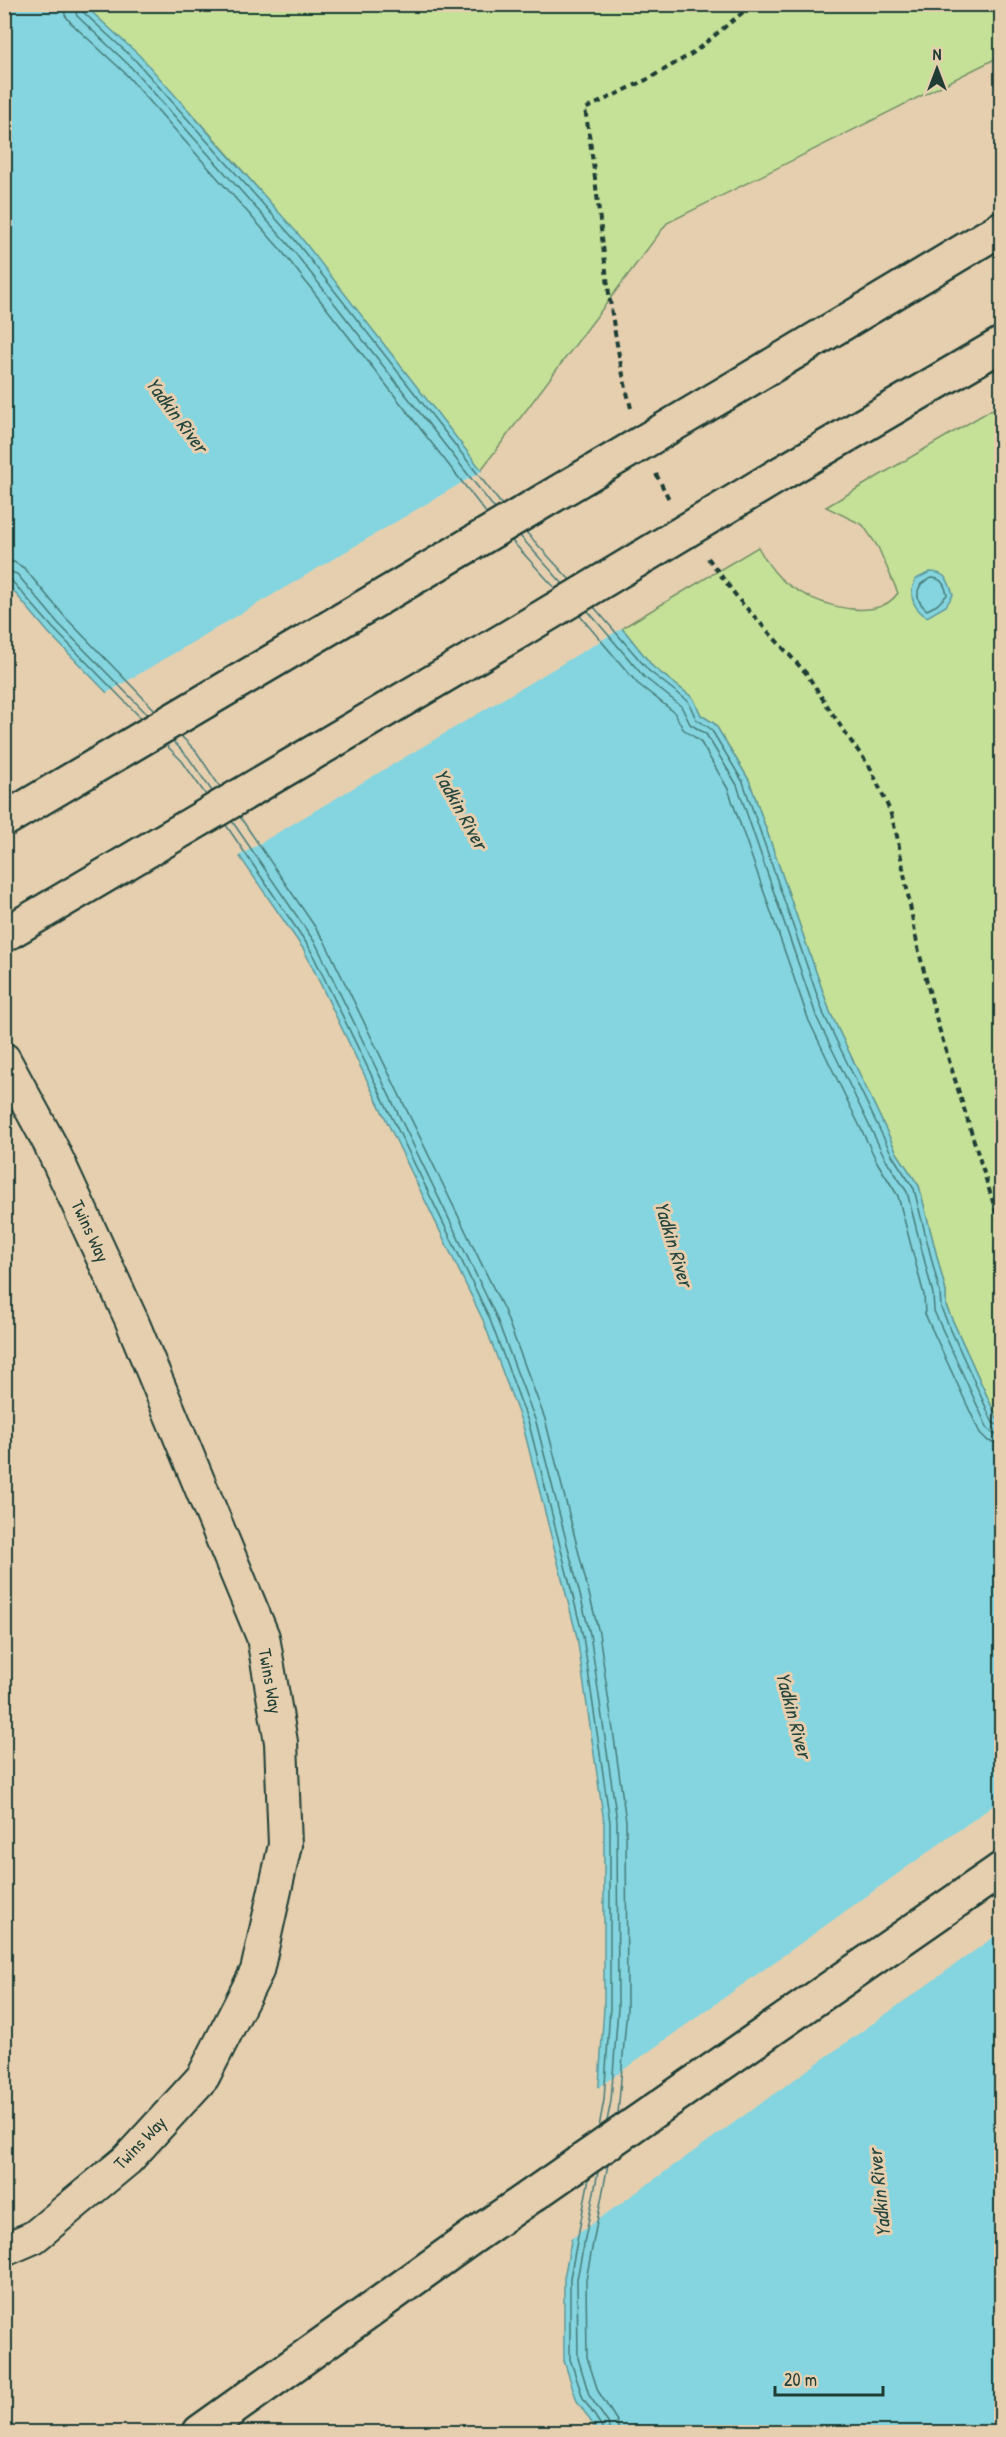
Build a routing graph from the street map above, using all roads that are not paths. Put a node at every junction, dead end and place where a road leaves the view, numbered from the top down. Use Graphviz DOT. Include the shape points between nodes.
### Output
graph roads {
  1 [pos="1002,228"];
  2 [pos="1002,344"];
  3 [pos="4,820"];
  4 [pos="4,935"];
  5 [pos="4,1059"];
  6 [pos="1002,1869"];
  7 [pos="4,2250"];
  8 [pos="200,2433"];
  1 -- 3 [label="main road, bridge"];
  2 -- 4 [label="main road, bridge"];
  5 -- 7 [label="street, Twins Way" via="50,1144 131,1320 263,1637 281,1742 285,1845 257,1971 203,2077 127,2160 34,2237"];
  6 -- 8 [label="main road" via="477,2233"];
}
